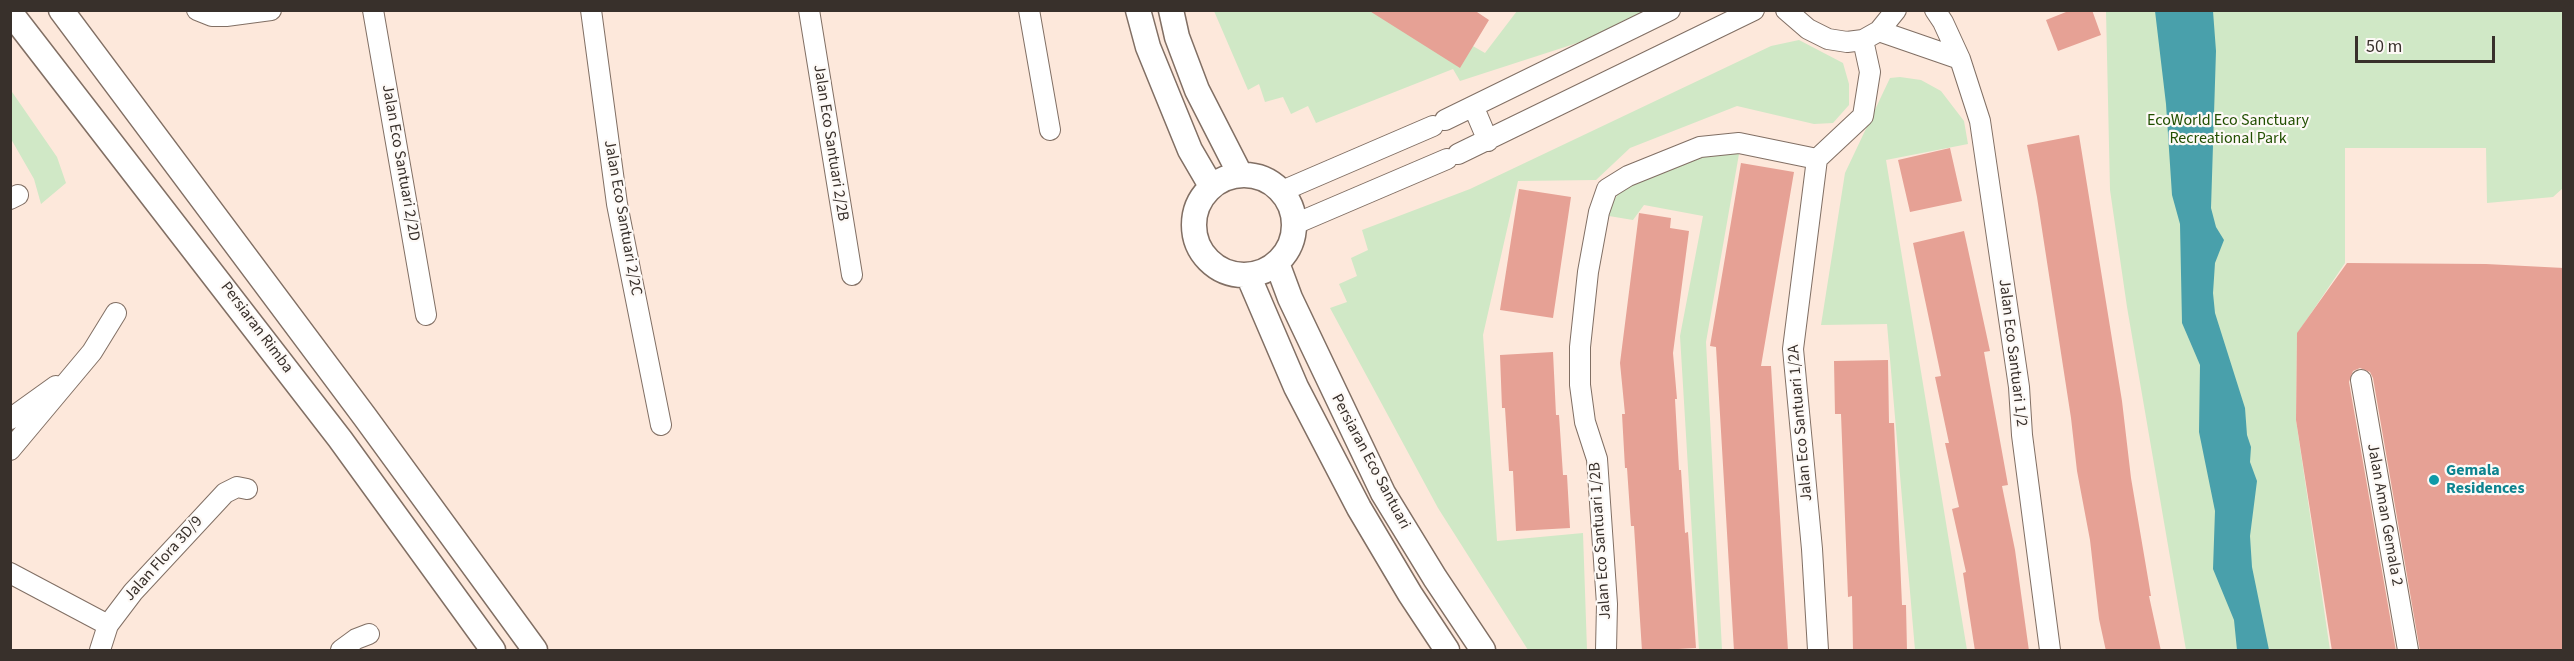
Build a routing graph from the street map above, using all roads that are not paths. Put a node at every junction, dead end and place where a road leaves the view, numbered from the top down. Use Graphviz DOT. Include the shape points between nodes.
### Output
graph roads {
  1 [pos="61,10"];
  2 [pos="197,10"];
  3 [pos="271,10"];
  4 [pos="373,10"];
  5 [pos="591,10"];
  6 [pos="809,10"];
  7 [pos="1029,10"];
  8 [pos="1138,10"];
  9 [pos="1170,10"];
  10 [pos="1670,10"];
  11 [pos="1754,10"];
  12 [pos="1786,10"];
  13 [pos="1896,10"];
  14 [pos="1935,10"];
  15 [pos="10,12"];
  16 [pos="1871,36"];
  17 [pos="1828,39"];
  18 [pos="1960,59"];
  19 [pos="1870,72"];
  20 [pos="1474,108"];
  21 [pos="1050,130"];
  22 [pos="1488,141"];
  23 [pos="1817,159"];
  24 [pos="1240,174"];
  25 [pos="1211,186"];
  26 [pos="1281,190"];
  27 [pos="1294,224"];
  28 [pos="1277,263"];
  29 [pos="852,275"];
  30 [pos="1248,275"];
  31 [pos="116,313"];
  32 [pos="426,315"];
  33 [pos="75,372"];
  34 [pos="2361,380"];
  35 [pos="10,419"];
  36 [pos="661,425"];
  37 [pos="10,450"];
  38 [pos="247,489"];
  39 [pos="10,573"];
  40 [pos="108,625"];
  41 [pos="369,634"];
  42 [pos="100,651"];
  43 [pos="342,651"];
  44 [pos="493,651"];
  45 [pos="536,651"];
  46 [pos="1447,651"];
  47 [pos="1482,651"];
  48 [pos="1606,651"];
  49 [pos="1818,651"];
  50 [pos="2050,651"];
  51 [pos="2408,651"];
  1 -- 45 [label="street, Persiaran Rimba"];
  2 -- 3 [label="street" via="212,16"];
  4 -- 32 [label="street, Jalan Eco Santuari 2/2D"];
  5 -- 36 [label="street, Jalan Eco Santuari 2/2C" via="617,204"];
  6 -- 29 [label="street, Jalan Eco Santuari 2/2B"];
  7 -- 21 [label="street"];
  8 -- 25 [label="street" via="1170,102 1190,150"];
  9 -- 24 [label="street" via="1197,90"];
  10 -- 20 [label="street"];
  11 -- 22 [label="street"];
  12 -- 17 [label="street" via="1797,22"];
  13 -- 16 [label="street"];
  14 -- 18 [label="street, Jalan Eco Santuari 1/2"];
  15 -- 44 [label="street, Persiaran Rimba" via="325,420"];
  16 -- 17 [label="street" via="1847,42"];
  16 -- 18 [label="street"];
  16 -- 19 [label="street"];
  17 -- 19 [label="street"];
  18 -- 50 [label="street, Jalan Eco Santuari 1/2" via="1980,121 2019,387"];
  19 -- 23 [label="street" via="1863,116"];
  20 -- 22 [label="street"];
  20 -- 26 [label="street"];
  22 -- 27 [label="street"];
  23 -- 48 [label="street, Jalan Eco Santuari 1/2B" via="1739,143 1700,147 1628,176 1607,189 1588,272 1580,385 1585,422 1597,459 1607,604"];
  23 -- 49 [label="street, Jalan Eco Santuari 1/2A" via="1793,349"];
  24 -- 25 [label="street"];
  24 -- 26 [label="street" via="1255,175"];
  25 -- 30 [label="street" via="1195,213 1198,244 1218,268"];
  26 -- 27 [label="street" via="1289,201"];
  27 -- 28 [label="street" via="1290,245"];
  28 -- 30 [label="street"];
  28 -- 47 [label="street, Persiaran Eco Santuari" via="1304,329 1383,493"];
  30 -- 46 [label="street, Persiaran Eco Santuari" via="1296,387 1359,508"];
  31 -- 33 [label="street"];
  33 -- 35 [label="street"];
  33 -- 37 [label="street"];
  34 -- 51 [label="street, Jalan Aman Gemala 2"];
  38 -- 40 [label="street, Jalan Flora 3D/9" via="237,487 225,493 133,592"];
  39 -- 40 [label="street"];
  40 -- 42 [label="street, Jalan Flora 3D/9"];
  41 -- 43 [label="street"];
}
